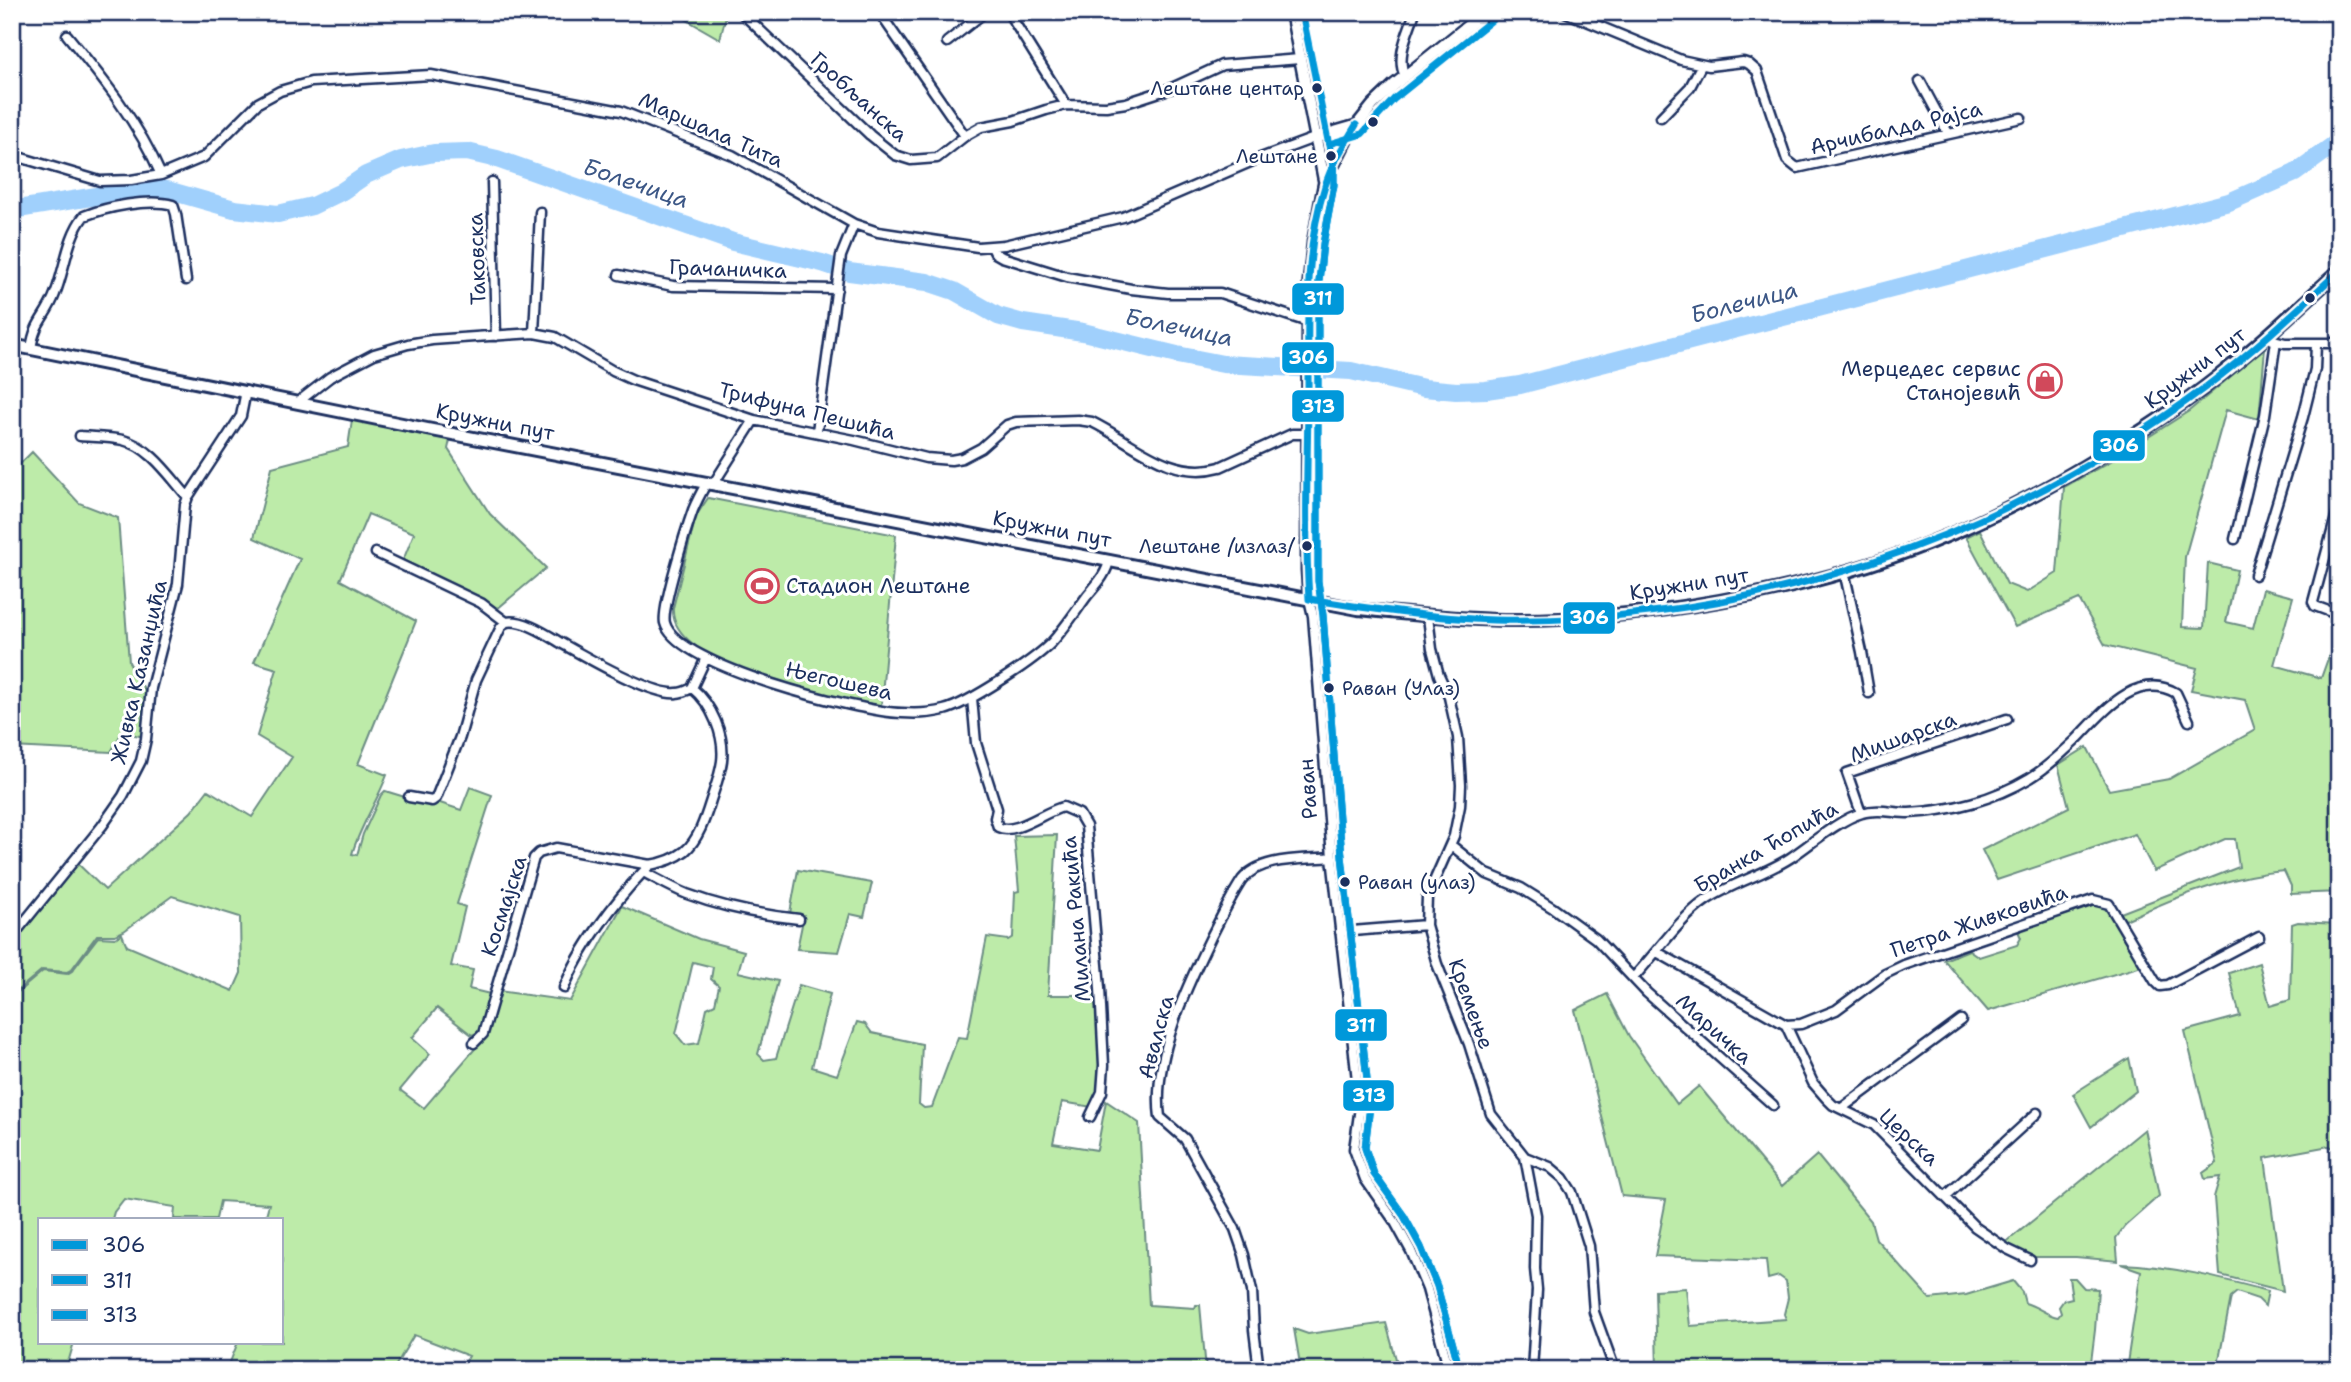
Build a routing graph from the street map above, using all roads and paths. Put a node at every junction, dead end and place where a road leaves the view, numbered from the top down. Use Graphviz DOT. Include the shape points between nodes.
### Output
graph roads {
  1 [pos="741,12"];
  2 [pos="879,12"];
  3 [pos="985,12"];
  4 [pos="1008,12"];
  5 [pos="1290,12"];
  6 [pos="1415,12"];
  7 [pos="1485,12"];
  8 [pos="1565,12"];
  9 [pos="67,35"];
  10 [pos="947,42"];
  11 [pos="1300,59"];
  12 [pos="1701,66"];
  13 [pos="1405,76"];
  14 [pos="1920,80"];
  15 [pos="1066,105"];
  16 [pos="1661,117"];
  17 [pos="2021,118"];
  18 [pos="1356,125"];
  19 [pos="1948,133"];
  20 [pos="965,136"];
  21 [pos="1317,137"];
  22 [pos="12,155"];
  23 [pos="161,175"];
  24 [pos="492,181"];
  25 [pos="1324,184"];
  26 [pos="540,212"];
  27 [pos="854,224"];
  28 [pos="992,247"];
  29 [pos="2339,271"];
  30 [pos="619,275"];
  31 [pos="186,280"];
  32 [pos="836,289"];
  33 [pos="1308,322"];
  34 [pos="534,333"];
  35 [pos="496,336"];
  36 [pos="2272,339"];
  37 [pos="2339,343"];
  38 [pos="2316,344"];
  39 [pos="12,345"];
  40 [pos="31,349"];
  41 [pos="246,391"];
  42 [pos="298,402"];
  43 [pos="754,420"];
  44 [pos="817,431"];
  45 [pos="1307,434"];
  46 [pos="80,436"];
  47 [pos="711,483"];
  48 [pos="188,497"];
  49 [pos="2339,506"];
  50 [pos="2235,539"];
  51 [pos="376,554"];
  52 [pos="1109,560"];
  53 [pos="1844,571"];
  54 [pos="2255,575"];
  55 [pos="1309,599"];
  56 [pos="2339,615"];
  57 [pos="1428,617"];
  58 [pos="506,622"];
  59 [pos="706,658"];
  60 [pos="692,688"];
  61 [pos="1869,693"];
  62 [pos="972,698"];
  63 [pos="2007,719"];
  64 [pos="2189,721"];
  65 [pos="409,797"];
  66 [pos="1861,813"];
  67 [pos="1451,845"];
  68 [pos="1332,857"];
  69 [pos="650,865"];
  70 [pos="643,872"];
  71 [pos="799,919"];
  72 [pos="1426,925"];
  73 [pos="1340,932"];
  74 [pos="12,937"];
  75 [pos="2259,937"];
  76 [pos="1657,952"];
  77 [pos="1633,978"];
  78 [pos="564,988"];
  79 [pos="1961,1020"];
  80 [pos="1786,1025"];
  81 [pos="474,1043"];
  82 [pos="1773,1105"];
  83 [pos="1842,1108"];
  84 [pos="2037,1113"];
  85 [pos="1090,1116"];
  86 [pos="1525,1157"];
  87 [pos="1946,1196"];
  88 [pos="2030,1260"];
  89 [pos="1259,1370"];
  90 [pos="1449,1370"];
  91 [pos="1532,1370"];
  92 [pos="1615,1370"];
  1 -- 20 [label="street, Гробљанска" via="895,155 930,160"];
  2 -- 20 [label="street"];
  3 -- 10 [label="street"];
  4 -- 15 [label="street"];
  5 -- 11 [label="street, Раван"];
  6 -- 13 [label="street" via="1402,54"];
  7 -- 13 [label="street"];
  8 -- 12 [label="street, Арчибалда Рајса"];
  9 -- 23 [label="street" via="112,90"];
  11 -- 15 [label="street, Гробљанска" via="1222,65 1126,103"];
  11 -- 21 [label="street, Раван"];
  12 -- 16 [label="street" via="1690,87"];
  12 -- 19 [label="street, Арчибалда Рајса" via="1735,62 1754,68 1787,160 1797,168"];
  13 -- 18 [label="street"];
  14 -- 19 [label="street"];
  15 -- 20 [label="street, Гробљанска" via="981,127"];
  17 -- 19 [label="street, Арчибалда Рајса"];
  18 -- 21 [label="street"];
  18 -- 25 [label="street, Раван"];
  21 -- 25 [label="street, Раван"];
  21 -- 28 [label="street, Маршала Тита" via="1124,217"];
  22 -- 23 [label="street, Маршала Тита" via="100,181"];
  23 -- 27 [label="street, Маршала Тита" via="204,157 258,103 280,91 311,82 431,75 639,116 732,155"];
  24 -- 35 [label="street, Таковска"];
  25 -- 33 [label="street, Раван" via="1313,242"];
  26 -- 34 [label="street"];
  27 -- 28 [label="street, Маршала Тита" via="963,246"];
  27 -- 32 [label="street"];
  28 -- 33 [label="street" via="1002,257 1067,277 1168,293 1220,293"];
  29 -- 36 [label="main road, Кружни пут"];
  30 -- 32 [label="street, Грачаничка" via="695,288"];
  31 -- 40 [label="street" via="173,205 142,203 83,216 56,293 34,329"];
  32 -- 44 [label="street"];
  33 -- 45 [label="street, Раван"];
  34 -- 35 [label="street, Трифуна Пешића"];
  34 -- 43 [label="street, Трифуна Пешића" via="555,337 634,380"];
  35 -- 42 [label="street, Трифуна Пешића" via="422,341 373,354 330,377"];
  36 -- 38 [label="street"];
  36 -- 50 [label="street" via="2266,415"];
  36 -- 53 [label="main road, Кружни пут" via="2116,448 2055,484 1927,544"];
  37 -- 38 [label="street"];
  38 -- 54 [label="street" via="2304,417"];
  39 -- 40 [label="main road, Кружни пут"];
  40 -- 41 [label="main road, Кружни пут"];
  41 -- 42 [label="main road, Кружни пут"];
  41 -- 48 [label="street, Живка Казанџића" via="242,416"];
  42 -- 47 [label="main road, Кружни пут"];
  43 -- 44 [label="street, Трифуна Пешића"];
  43 -- 47 [label="street, Његошева"];
  44 -- 45 [label="street, Трифуна Пешића" via="951,460 972,453 1011,423 1086,421 1163,464 1190,470 1209,470 1292,434"];
  45 -- 55 [label="street, Раван"];
  46 -- 48 [label="street" via="137,445"];
  47 -- 52 [label="main road, Кружни пут"];
  47 -- 59 [label="street, Његошева" via="694,510 664,617 668,630"];
  48 -- 74 [label="street, Живка Казанџића" via="178,584 151,688 141,761 102,826"];
  49 -- 56 [label="street" via="2313,602"];
  51 -- 58 [label="street" via="481,603"];
  52 -- 55 [label="main road, Кружни пут"];
  52 -- 62 [label="street, Његошева" via="1103,575 1051,643"];
  53 -- 57 [label="main road, Кружни пут" via="1756,593 1652,611 1540,619"];
  53 -- 61 [label="street"];
  55 -- 57 [label="main road, Кружни пут"];
  55 -- 68 [label="street, Раван"];
  57 -- 67 [label="street, Кремење" via="1432,649 1450,697 1459,747 1460,806"];
  58 -- 60 [label="street" via="545,633 629,679 668,693"];
  58 -- 65 [label="street" via="476,680 436,798"];
  59 -- 60 [label="street"];
  59 -- 62 [label="street, Његошева" via="810,696 882,711 944,710"];
  60 -- 69 [label="street" via="714,717 722,749 720,770 693,842 678,856"];
  62 -- 85 [label="street, Милана Ракића" via="976,743 997,809 998,827 1016,827 1063,807 1079,814 1086,826 1104,1065 1102,1092"];
  63 -- 66 [label="street, Мишарска" via="1847,773"];
  64 -- 66 [label="street, Бранка Ћопића" via="2176,693 2144,688 2116,700 2049,766 2010,789 1929,812"];
  66 -- 76 [label="street, Бранка Ћопића" via="1786,860 1708,899"];
  67 -- 72 [label="street, Кремење" via="1427,897"];
  67 -- 77 [label="street" via="1487,874 1553,908 1595,939"];
  68 -- 73 [label="street, Раван"];
  68 -- 89 [label="street, Авалска" via="1266,865 1242,880 1190,979 1159,1090 1160,1117 1185,1139 1235,1229 1252,1291"];
  69 -- 70 [label="street"];
  69 -- 81 [label="street, Космајска" via="555,848 534,858 483,1034"];
  70 -- 71 [label="street" via="728,907"];
  70 -- 78 [label="street" via="601,924"];
  72 -- 73 [label="street"];
  72 -- 86 [label="street, Кремење" via="1491,1114"];
  73 -- 90 [label="street, Раван" via="1360,1107 1354,1149 1365,1179 1411,1251 1427,1289"];
  75 -- 80 [label="street, Петра Живковића" via="2160,985 2109,904 2093,900 1897,968 1836,1010"];
  76 -- 77 [label="street"];
  76 -- 80 [label="street"];
  77 -- 82 [label="street, Маричка"];
  79 -- 83 [label="street"];
  80 -- 83 [label="street, Церска" via="1813,1083 1833,1105"];
  83 -- 87 [label="street, Церска" via="1874,1125"];
  84 -- 87 [label="street"];
  86 -- 91 [label="street" via="1536,1215"];
  86 -- 92 [label="street, Кремење" via="1550,1167 1572,1192 1590,1247 1594,1312"];
  87 -- 88 [label="street, Церска" via="1975,1227"];
}
